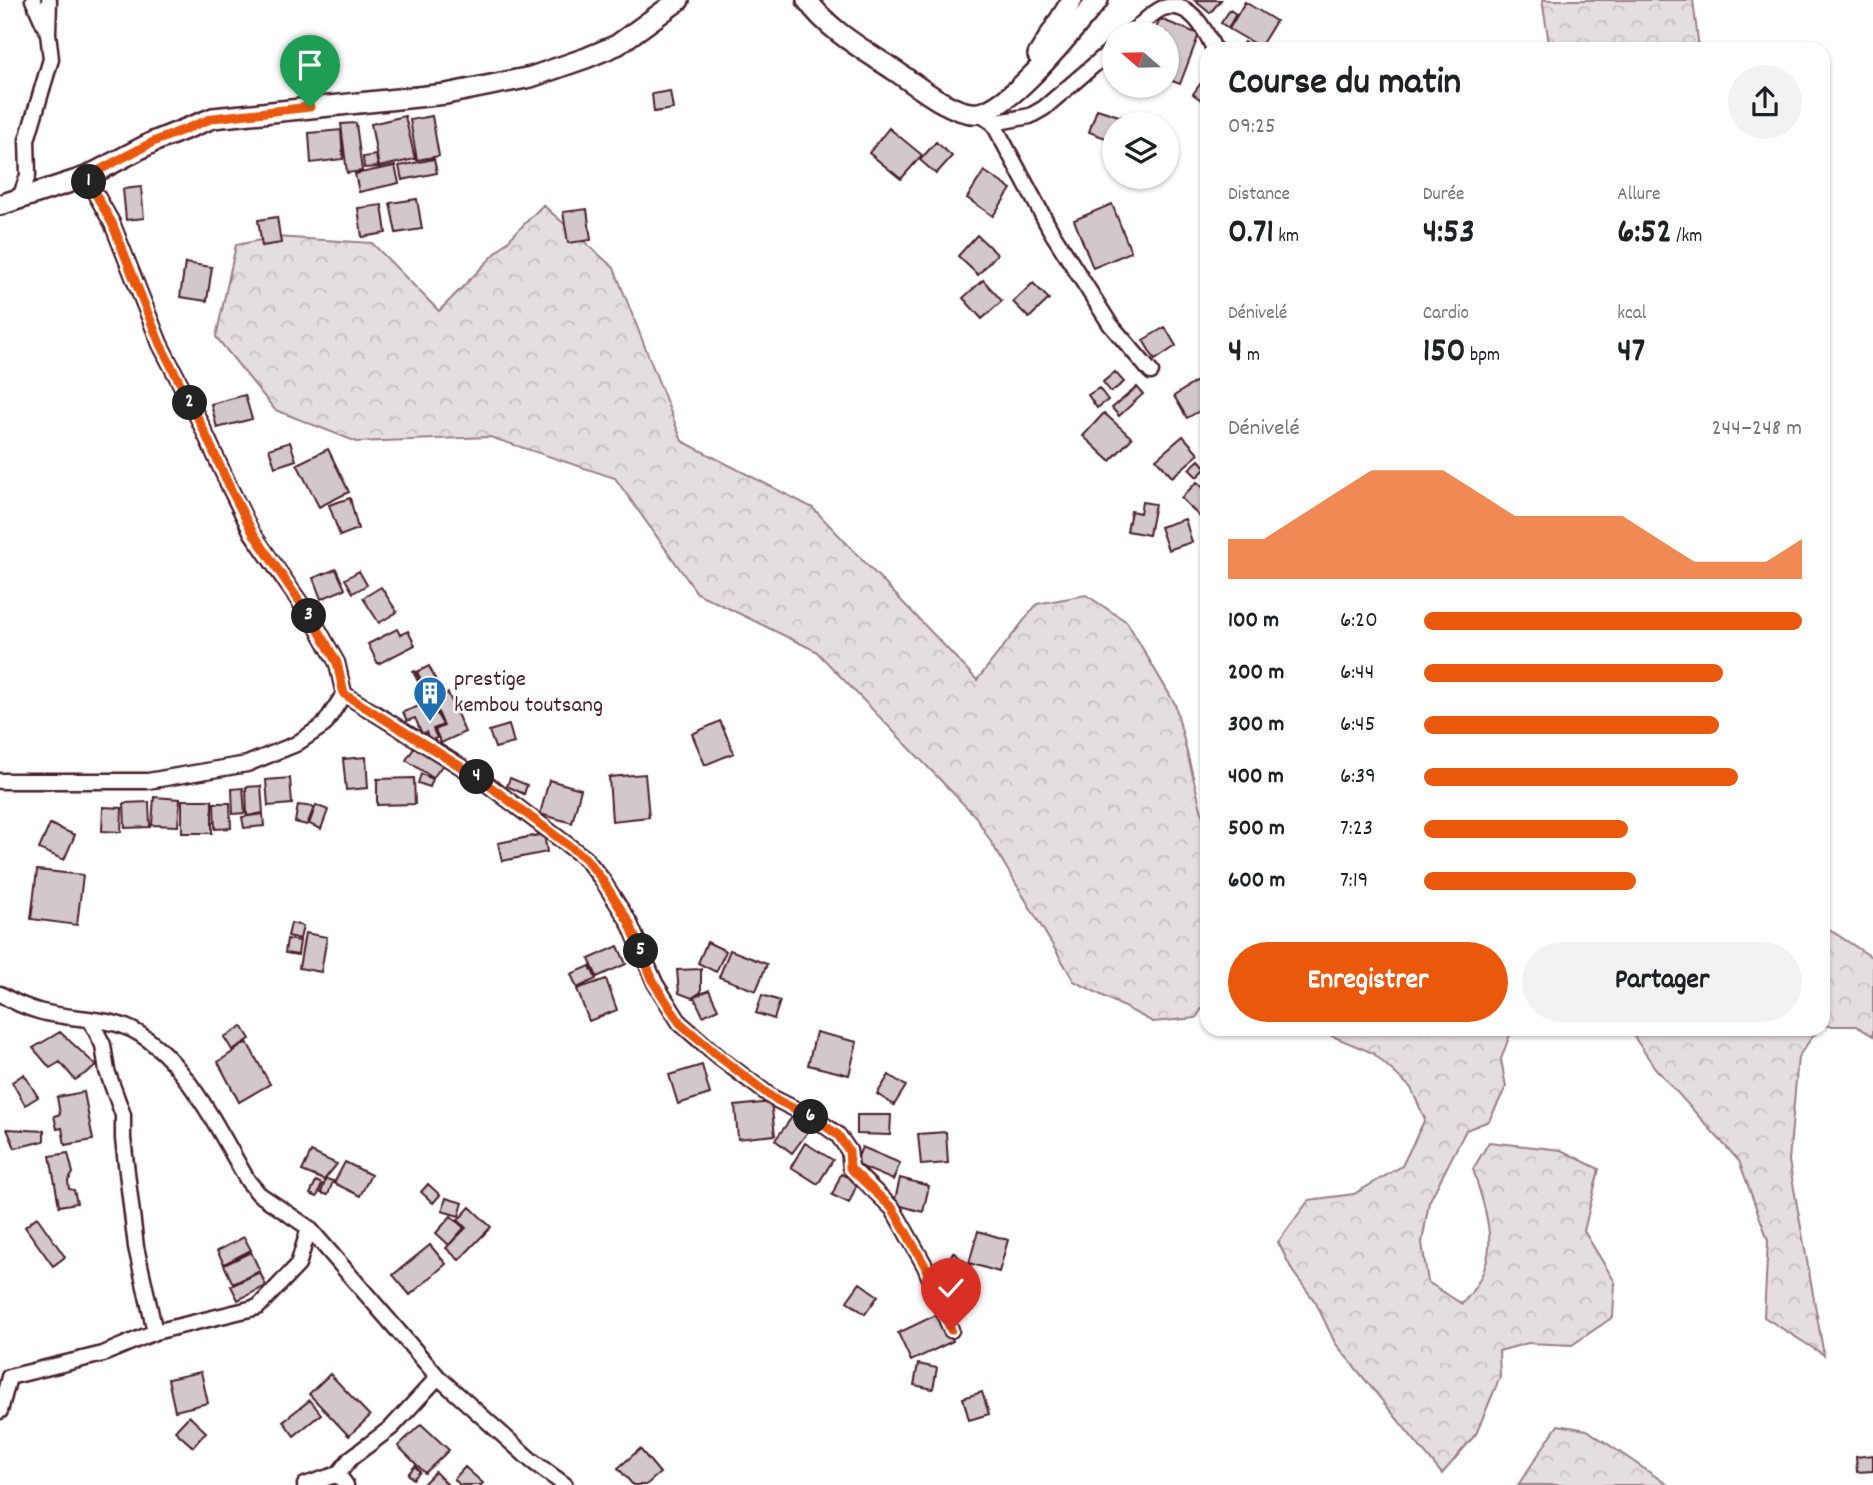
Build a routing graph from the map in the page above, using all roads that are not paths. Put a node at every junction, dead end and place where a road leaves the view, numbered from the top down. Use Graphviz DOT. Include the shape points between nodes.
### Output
graph roads {
  1 [pos="33,0"];
  2 [pos="49,0"];
  3 [pos="679,0"];
  4 [pos="807,0"];
  5 [pos="1073,0"];
  6 [pos="1098,0"];
  7 [pos="1146,21"];
  8 [pos="48,33"];
  9 [pos="1211,42"];
  10 [pos="1102,58"];
  11 [pos="1017,89"];
  12 [pos="985,118"];
  13 [pos="86,177"];
  14 [pos="20,198"];
  15 [pos="0,205"];
  16 [pos="1151,372"];
  17 [pos="344,694"];
  18 [pos="0,780"];
  19 [pos="0,994"];
  20 [pos="90,1021"];
  21 [pos="309,1228"];
  22 [pos="951,1330"];
  23 [pos="155,1332"];
  24 [pos="438,1377"];
  25 [pos="0,1411"];
  26 [pos="342,1480"];
  27 [pos="306,1485"];
  28 [pos="565,1485"];
  1 -- 8 [label="street"];
  2 -- 8 [label="street"];
  3 -- 13 [label="street" via="617,45 531,77 446,94 213,118 153,142"];
  4 -- 12 [label="street" via="833,27 939,100"];
  5 -- 11 [label="street"];
  6 -- 11 [label="street"];
  7 -- 9 [label="street" via="1172,5 1187,9 1204,25"];
  8 -- 14 [label="street" via="51,59 27,140 28,174"];
  10 -- 12 [label="street" via="1030,116"];
  11 -- 12 [label="street"];
  12 -- 16 [label="street" via="1110,324"];
  13 -- 14 [label="street"];
  13 -- 17 [label="street" via="112,223 160,344 230,488 253,533 337,663"];
  14 -- 15 [label="street"];
  17 -- 18 [label="street" via="324,725 296,744 247,764 148,781"];
  17 -- 22 [label="street" via="479,778 585,858 629,922 654,983 680,1023 773,1098 838,1135 849,1151 850,1168 893,1209 925,1266"];
  19 -- 20 [label="street" via="51,1016"];
  20 -- 21 [label="street" via="114,1023 141,1033 159,1047 192,1090 248,1181 259,1194"];
  20 -- 23 [label="street" via="103,1045 123,1115 136,1247"];
  21 -- 23 [label="street" via="298,1265 258,1307"];
  21 -- 24 [label="street"];
  23 -- 25 [label="street" via="103,1354 9,1377"];
  24 -- 26 [label="street" via="392,1427 351,1458"];
  24 -- 28 [label="street" via="531,1461"];
  26 -- 27 [label="street"];
}
